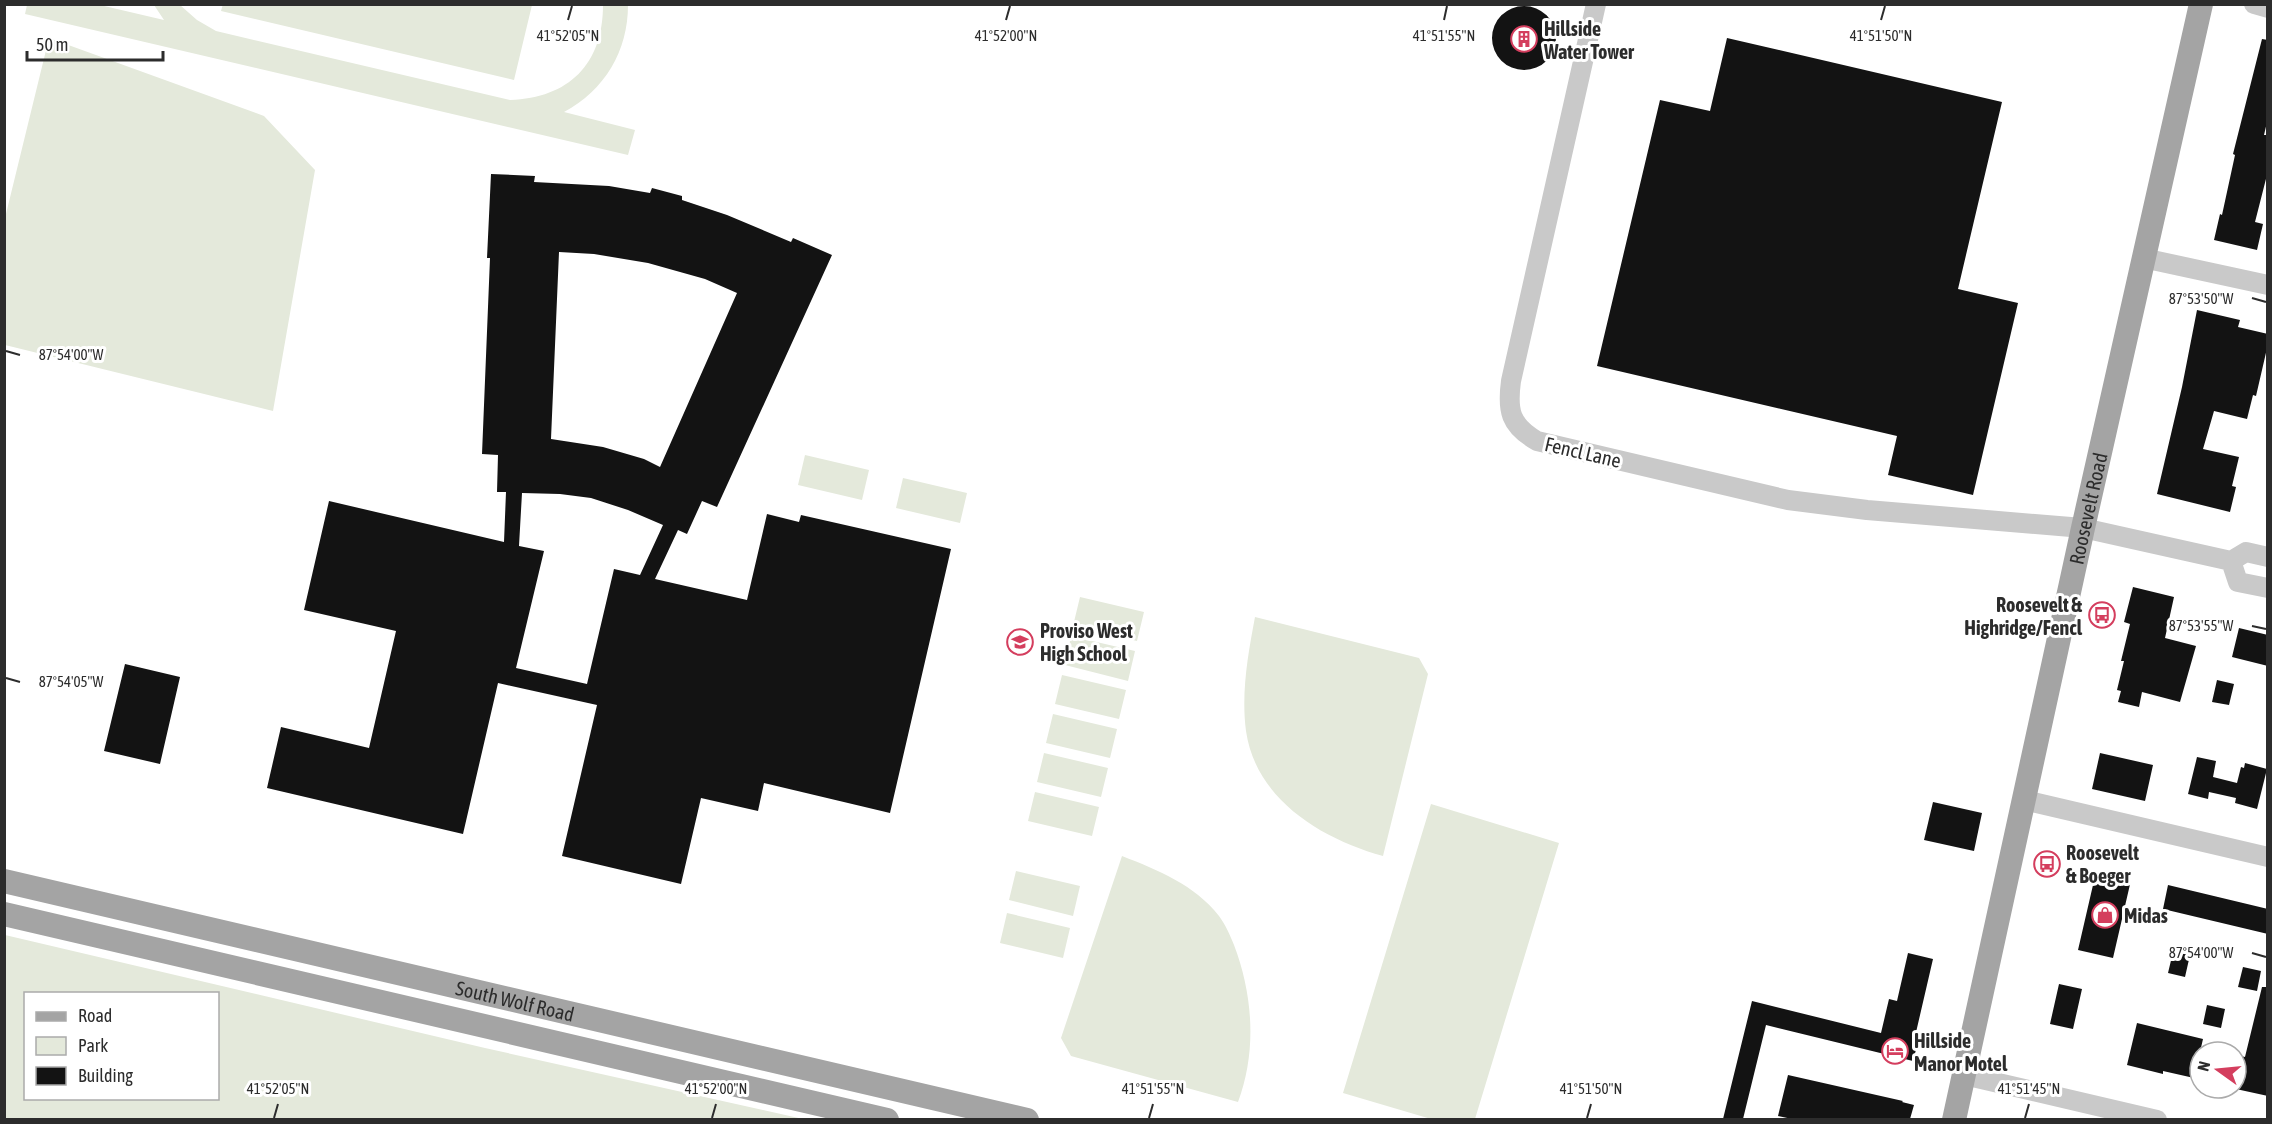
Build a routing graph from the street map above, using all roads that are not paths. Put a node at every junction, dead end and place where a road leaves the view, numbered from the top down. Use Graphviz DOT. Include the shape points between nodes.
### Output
graph roads {
  1 [pos="1596,4"];
  2 [pos="2200,4"];
  3 [pos="2254,4"];
  4 [pos="2268,8"];
  5 [pos="2144,258"];
  6 [pos="2268,285"];
  7 [pos="2083,528"];
  8 [pos="2268,556"];
  9 [pos="2231,561"];
  10 [pos="2268,588"];
  11 [pos="2024,800"];
  12 [pos="2268,857"];
  13 [pos="4,881"];
  14 [pos="4,914"];
  15 [pos="1964,1075"];
  16 [pos="887,1119"];
  17 [pos="1027,1119"];
  18 [pos="1954,1119"];
  19 [pos="2157,1119"];
  1 -- 7 [label="street, Fencl Lane" via="1511,381 1510,412 1523,433 1536,441 1788,500"];
  2 -- 5 [label="main road, Roosevelt Road"];
  3 -- 4 [label="street"];
  5 -- 6 [label="street"];
  5 -- 7 [label="main road, Roosevelt Road"];
  7 -- 9 [label="street, Fencl Lane"];
  7 -- 11 [label="main road, Roosevelt Road"];
  8 -- 9 [label="street" via="2246,552"];
  9 -- 10 [label="street" via="2238,582"];
  11 -- 12 [label="street"];
  11 -- 15 [label="main road, Roosevelt Road"];
  13 -- 17 [label="main road, South Wolf Road"];
  14 -- 16 [label="main road, South Wolf Road"];
  15 -- 18 [label="main road, Roosevelt Road"];
  15 -- 19 [label="street"];
}
